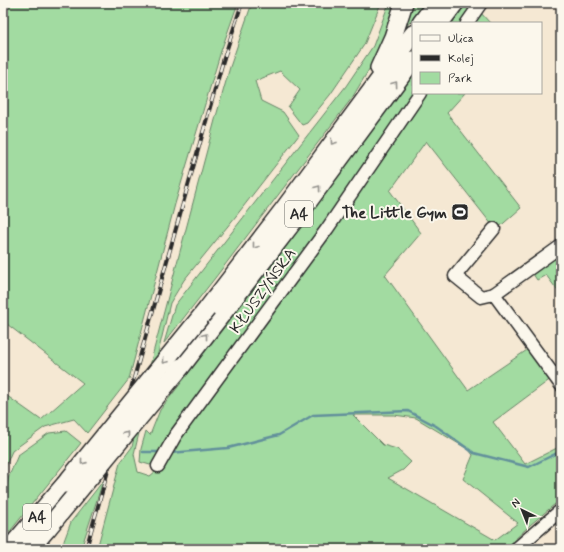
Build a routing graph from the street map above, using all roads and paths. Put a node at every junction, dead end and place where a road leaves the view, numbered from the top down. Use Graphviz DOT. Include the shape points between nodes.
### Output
graph roads {
  1 [pos="404,3"];
  2 [pos="436,3"];
  3 [pos="455,3"];
  4 [pos="481,3"];
  5 [pos="422,22"];
  6 [pos="441,22"];
  7 [pos="468,22"];
  8 [pos="412,35"];
  9 [pos="412,61"];
  10 [pos="419,94"];
  11 [pos="356,111"];
  12 [pos="494,229"];
  13 [pos="561,246"];
  14 [pos="494,294"];
  15 [pos="561,385"];
  16 [pos="158,466"];
  17 [pos="561,510"];
  18 [pos="9,549"];
  19 [pos="30,549"];
  20 [pos="516,549"];
  1 -- 11 [label="highway" via="393,37"];
  2 -- 5 [label="highway"];
  3 -- 6 [label="highway"];
  4 -- 7 [label="street"];
  8 -- 11 [label="highway, A4"];
  19 -- 9 [label="highway, A4, one-way, bridge" via="181,366 297,217"];
  10 -- 16 [label="street, KŁUSZYŃSKA" via="327,229 175,436"];
  11 -- 18 [label="highway, A4, one-way, bridge" via="207,309"];
  12 -- 14 [label="street" via="455,276 481,297"];
  13 -- 14 [label="street"];
  14 -- 15 [label="street"];
  17 -- 20 [label="street"];
}
